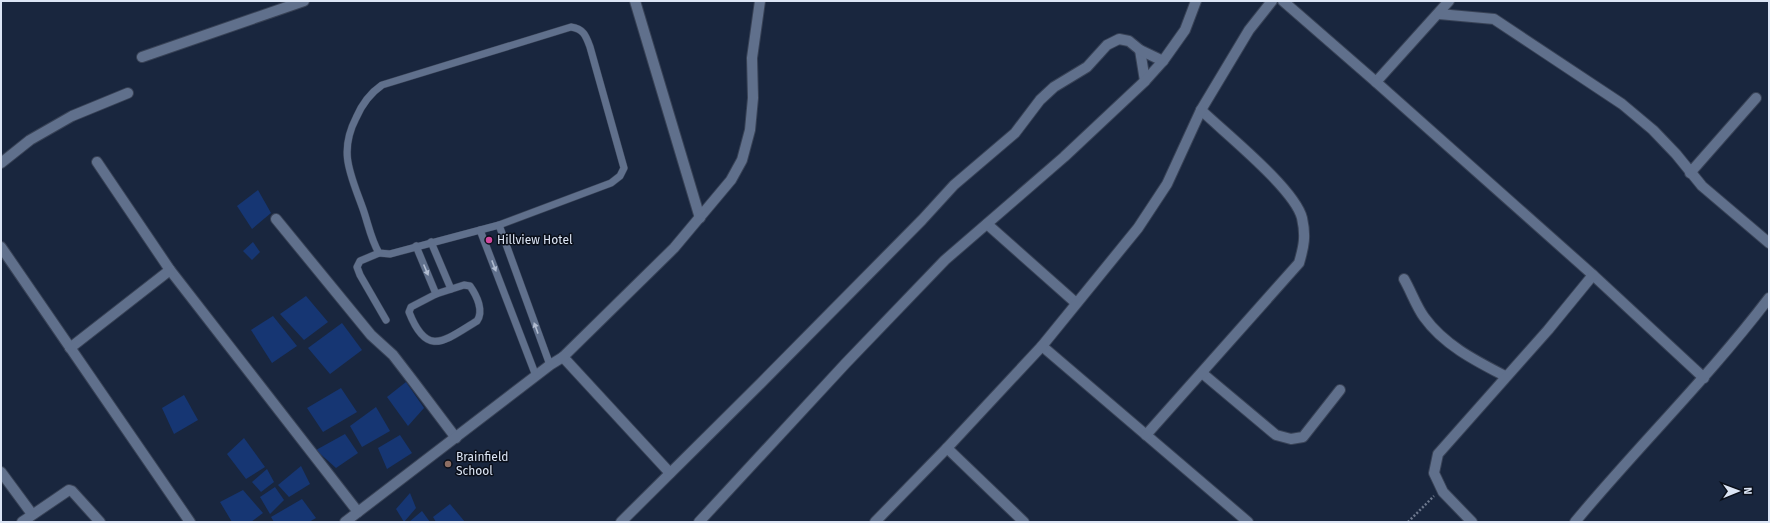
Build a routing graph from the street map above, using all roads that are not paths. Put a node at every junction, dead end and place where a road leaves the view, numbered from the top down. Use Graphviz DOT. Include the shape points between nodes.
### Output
graph roads {
  1 [pos="304,1"];
  2 [pos="635,1"];
  3 [pos="760,1"];
  4 [pos="1196,1"];
  5 [pos="1272,1"];
  6 [pos="1283,1"];
  7 [pos="1449,1"];
  8 [pos="1439,14"];
  9 [pos="1140,50"];
  10 [pos="142,57"];
  11 [pos="1163,61"];
  12 [pos="1145,81"];
  13 [pos="1376,82"];
  14 [pos="128,93"];
  15 [pos="1756,98"];
  16 [pos="1201,110"];
  17 [pos="97,162"];
  18 [pos="1,163"];
  19 [pos="1690,173"];
  20 [pos="700,218"];
  21 [pos="276,219"];
  22 [pos="987,224"];
  23 [pos="499,225"];
  24 [pos="480,230"];
  25 [pos="431,242"];
  26 [pos="1769,243"];
  27 [pos="416,246"];
  28 [pos="1,247"];
  29 [pos="379,252"];
  30 [pos="170,270"];
  31 [pos="1593,275"];
  32 [pos="1404,279"];
  33 [pos="451,289"];
  34 [pos="436,294"];
  35 [pos="1769,298"];
  36 [pos="1076,302"];
  37 [pos="386,320"];
  38 [pos="1042,346"];
  39 [pos="70,348"];
  40 [pos="563,357"];
  41 [pos="550,365"];
  42 [pos="1202,373"];
  43 [pos="536,376"];
  44 [pos="1505,376"];
  45 [pos="1704,378"];
  46 [pos="1340,390"];
  47 [pos="1146,435"];
  48 [pos="456,438"];
  49 [pos="947,448"];
  50 [pos="1,472"];
  51 [pos="670,473"];
  52 [pos="358,512"];
  53 [pos="32,514"];
  54 [pos="22,522"];
  55 [pos="100,522"];
  56 [pos="190,522"];
  57 [pos="345,522"];
  58 [pos="621,522"];
  59 [pos="699,522"];
  60 [pos="875,522"];
  61 [pos="1024,522"];
  62 [pos="1248,522"];
  63 [pos="1472,522"];
  64 [pos="1575,522"];
  1 -- 10 [label="street"];
  2 -- 20 [label="street"];
  3 -- 20 [label="street" via="752,58 750,130 742,160 731,180"];
  4 -- 11 [label="street" via="1185,30"];
  5 -- 16 [label="street" via="1249,30"];
  6 -- 13 [label="street"];
  7 -- 8 [label="street"];
  8 -- 13 [label="street"];
  8 -- 19 [label="street" via="1494,19 1504,25 1622,104 1653,130"];
  9 -- 11 [label="street"];
  9 -- 12 [label="street"];
  9 -- 51 [label="street" via="1129,41 1119,39 1107,44 1087,67 1054,87 1040,100 1015,133 954,185"];
  11 -- 12 [label="street"];
  12 -- 22 [label="street"];
  13 -- 31 [label="street"];
  14 -- 18 [label="street" via="72,116 30,140"];
  15 -- 19 [label="street"];
  16 -- 36 [label="street" via="1167,184 1138,228"];
  16 -- 42 [label="street" via="1287,190 1302,217 1305,243 1299,263"];
  17 -- 30 [label="street"];
  19 -- 26 [label="street"];
  20 -- 40 [label="street" via="674,248"];
  21 -- 48 [label="street" via="371,335 392,355"];
  22 -- 36 [label="street"];
  22 -- 59 [label="street" via="944,260"];
  23 -- 24 [label="lane"];
  23 -- 29 [label="lane" via="611,183 622,173 624,168 619,146 586,34 580,28 571,27 382,85 371,92 348,132 346,145 349,170"];
  41 -- 23 [label="lane, one-way"];
  24 -- 25 [label="lane"];
  24 -- 43 [label="lane, one-way"];
  25 -- 27 [label="lane"];
  25 -- 33 [label="lane"];
  27 -- 29 [label="lane" via="390,254"];
  27 -- 34 [label="lane, one-way"];
  28 -- 39 [label="street"];
  29 -- 37 [label="lane" via="360,261 358,267"];
  30 -- 39 [label="street"];
  30 -- 52 [label="street"];
  31 -- 44 [label="street" via="1548,330"];
  31 -- 45 [label="street"];
  32 -- 44 [label="street" via="1424,317 1441,336 1473,359"];
  33 -- 34 [label="lane"];
  33 -- 34 [label="lane" via="470,286 480,309 479,318 447,338 431,341 424,339 409,312 411,307"];
  35 -- 45 [label="street"];
  36 -- 38 [label="street"];
  38 -- 47 [label="street"];
  38 -- 49 [label="street"];
  39 -- 56 [label="street"];
  40 -- 41 [label="street"];
  40 -- 51 [label="street"];
  41 -- 43 [label="street"];
  42 -- 46 [label="street" via="1276,435 1290,439 1303,437"];
  42 -- 47 [label="street"];
  43 -- 48 [label="street"];
  44 -- 63 [label="street" via="1438,454 1434,473 1443,492"];
  45 -- 64 [label="street"];
  47 -- 62 [label="street"];
  48 -- 52 [label="street"];
  49 -- 60 [label="street"];
  49 -- 61 [label="street"];
  50 -- 53 [label="street"];
  51 -- 58 [label="street"];
  52 -- 57 [label="street"];
  53 -- 54 [label="street"];
  53 -- 55 [label="street" via="69,490"];
}
